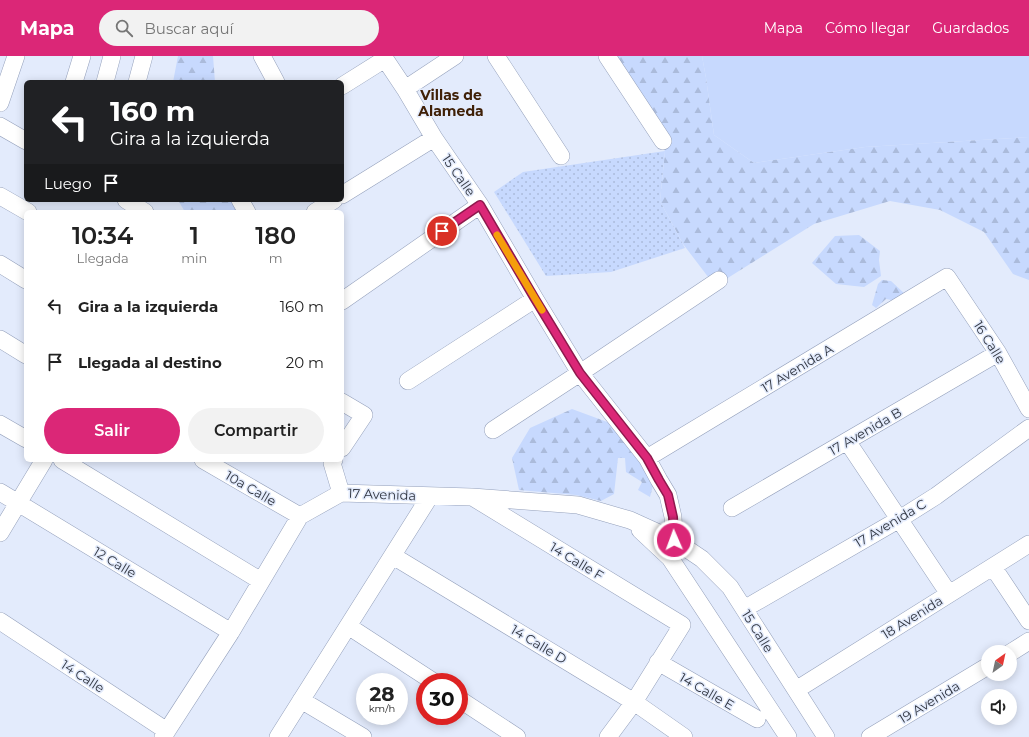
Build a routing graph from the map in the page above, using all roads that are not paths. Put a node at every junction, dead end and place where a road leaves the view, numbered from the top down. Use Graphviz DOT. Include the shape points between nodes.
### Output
graph roads {
  1 [pos="16,56"];
  2 [pos="82,56"];
  3 [pos="112,56"];
  4 [pos="144,56"];
  5 [pos="262,56"];
  6 [pos="455,56"];
  7 [pos="496,56"];
  8 [pos="606,56"];
  9 [pos="384,57"];
  10 [pos="75,80"];
  11 [pos="106,80"];
  12 [pos="138,80"];
  13 [pos="275,80"];
  14 [pos="344,85"];
  15 [pos="405,89"];
  16 [pos="0,103"];
  17 [pos="0,126"];
  18 [pos="434,138"];
  19 [pos="24,140"];
  20 [pos="663,141"];
  21 [pos="561,156"];
  22 [pos="344,194"];
  23 [pos="0,196"];
  24 [pos="130,202"];
  25 [pos="331,202"];
  26 [pos="480,205"];
  27 [pos="24,210"];
  28 [pos="144,210"];
  29 [pos="318,210"];
  30 [pos="0,264"];
  31 [pos="948,277"];
  32 [pos="24,279"];
  33 [pos="719,280"];
  34 [pos="535,299"];
  35 [pos="344,300"];
  36 [pos="0,339"];
  37 [pos="998,353"];
  38 [pos="24,354"];
  39 [pos="580,373"];
  40 [pos="408,381"];
  41 [pos="344,403"];
  42 [pos="1029,408"];
  43 [pos="0,424"];
  44 [pos="1029,428"];
  45 [pos="493,430"];
  46 [pos="24,438"];
  47 [pos="847,442"];
  48 [pos="344,445"];
  49 [pos="647,458"];
  50 [pos="43,462"];
  51 [pos="65,462"];
  52 [pos="206,462"];
  53 [pos="330,462"];
  54 [pos="0,492"];
  55 [pos="341,493"];
  56 [pos="430,496"];
  57 [pos="472,497"];
  58 [pos="19,503"];
  59 [pos="732,508"];
  60 [pos="300,516"];
  61 [pos="630,520"];
  62 [pos="898,520"];
  63 [pos="0,533"];
  64 [pos="674,540"];
  65 [pos="1029,544"];
  66 [pos="393,556"];
  67 [pos="670,558"];
  68 [pos="993,567"];
  69 [pos="261,581"];
  70 [pos="949,594"];
  71 [pos="744,609"];
  72 [pos="0,621"];
  73 [pos="1029,621"];
  74 [pos="348,626"];
  75 [pos="231,632"];
  76 [pos="1029,642"];
  77 [pos="1017,649"];
  78 [pos="658,662"];
  79 [pos="981,670"];
  80 [pos="420,673"];
  81 [pos="796,690"];
  82 [pos="301,700"];
  83 [pos="634,702"];
  84 [pos="468,705"];
  85 [pos="756,719"];
  86 [pos="165,734"];
  87 [pos="278,737"];
  88 [pos="363,737"];
  89 [pos="517,737"];
  90 [pos="608,737"];
  91 [pos="684,737"];
  92 [pos="788,737"];
  93 [pos="826,737"];
  94 [pos="870,737"];
  1 -- 16 [label="street"];
  2 -- 10 [label="street"];
  3 -- 11 [label="street"];
  4 -- 12 [label="street"];
  5 -- 13 [label="street"];
  6 -- 15 [label="street"];
  7 -- 21 [label="street"];
  8 -- 20 [label="street"];
  9 -- 14 [label="street"];
  9 -- 15 [label="street, 15 Calle"];
  15 -- 18 [label="street, 15 Calle"];
  17 -- 19 [label="street"];
  18 -- 22 [label="street"];
  18 -- 26 [label="street, 15 Calle"];
  23 -- 27 [label="street"];
  24 -- 28 [label="street"];
  25 -- 29 [label="street"];
  26 -- 34 [label="street, 15 Calle"];
  26 -- 35 [label="street"];
  30 -- 32 [label="street"];
  31 -- 37 [label="street, 16 Calle"];
  31 -- 49 [label="street, 17 Avenida A"];
  33 -- 39 [label="street"];
  34 -- 39 [label="street, 15 Calle"];
  34 -- 40 [label="street"];
  36 -- 38 [label="street"];
  37 -- 42 [label="street, 16 Calle"];
  37 -- 47 [label="street, 17 Avenida B"];
  39 -- 45 [label="street"];
  39 -- 49 [label="street, 15 Calle"];
  41 -- 48 [label="street" via="364,415"];
  43 -- 46 [label="street"];
  44 -- 62 [label="street, 17 Avenida C" via="936,496"];
  47 -- 59 [label="street, 17 Avenida B"];
  47 -- 62 [label="street"];
  49 -- 64 [label="street, 15 Calle" via="668,495 673,517"];
  50 -- 58 [label="street"];
  51 -- 69 [label="street"];
  52 -- 60 [label="street, 10a Calle"];
  53 -- 55 [label="street"];
  54 -- 58 [label="street, 12 Calle"];
  55 -- 56 [label="street, 17 Avenida"];
  55 -- 60 [label="street, 17 Avenida"];
  56 -- 57 [label="street, 17 Avenida"];
  56 -- 66 [label="street"];
  57 -- 61 [label="street, 17 Avenida" via="578,505"];
  57 -- 78 [label="street, 14 Calle F" via="682,625"];
  58 -- 63 [label="street"];
  58 -- 75 [label="street, 12 Calle"];
  60 -- 69 [label="street, 17 Avenida"];
  61 -- 64 [label="street, 17 Avenida"];
  61 -- 67 [label="street, 17 Avenida"];
  62 -- 70 [label="street"];
  62 -- 71 [label="street, 17 Avenida C"];
  64 -- 67 [label="street, 15 Calle"];
  64 -- 71 [label="street, 15 Calle" via="702,559 730,587"];
  65 -- 68 [label="street, 18 Avenida"];
  66 -- 74 [label="street"];
  66 -- 83 [label="street, 14 Calle D"];
  67 -- 92 [label="street"];
  68 -- 70 [label="street, 18 Avenida"];
  68 -- 73 [label="street"];
  69 -- 75 [label="street, 17 Avenida"];
  70 -- 81 [label="street, 18 Avenida"];
  71 -- 81 [label="street, 15 Calle"];
  72 -- 86 [label="street, 14 Calle"];
  74 -- 80 [label="street"];
  74 -- 82 [label="street"];
  75 -- 86 [label="street, 17 Avenida"];
  76 -- 77 [label="street"];
  78 -- 83 [label="street"];
  78 -- 85 [label="street, 14 Calle E"];
  79 -- 94 [label="street, 19 Avenida"];
  81 -- 93 [label="street, 15 Calle"];
  82 -- 87 [label="street"];
  82 -- 88 [label="street"];
  83 -- 90 [label="street"];
  83 -- 91 [label="street, 14 Calle D"];
  84 -- 89 [label="street"];
}
